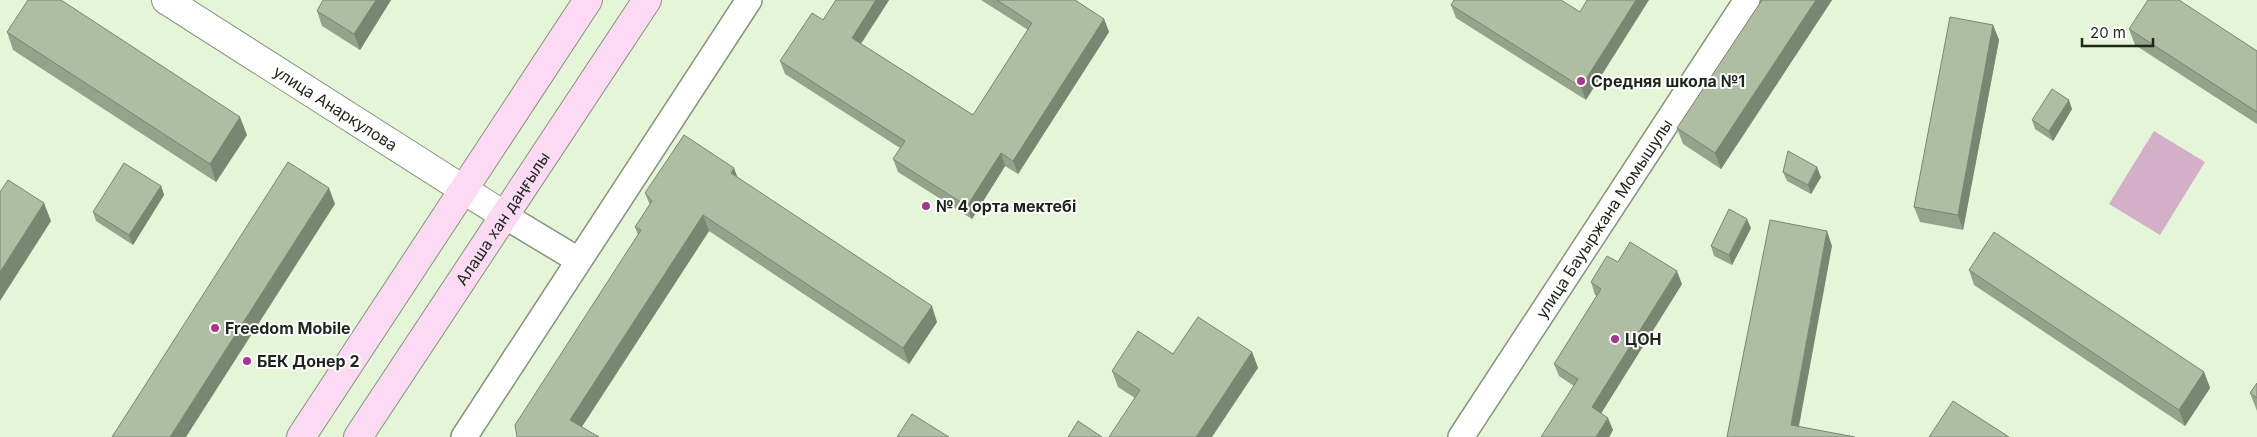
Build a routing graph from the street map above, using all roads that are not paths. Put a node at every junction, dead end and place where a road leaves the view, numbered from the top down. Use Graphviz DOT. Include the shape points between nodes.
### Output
graph roads {
  1 [pos="166,0"];
  2 [pos="588,0"];
  3 [pos="647,0"];
  4 [pos="749,0"];
  5 [pos="1747,0"];
  6 [pos="464,189"];
  7 [pos="505,216"];
  8 [pos="578,260"];
  9 [pos="301,437"];
  10 [pos="358,437"];
  11 [pos="464,437"];
  12 [pos="1461,437"];
  1 -- 6 [label="street, улица Анаркулова"];
  2 -- 6 [label="main road"];
  3 -- 7 [label="main road, Алаша хан даңғылы"];
  4 -- 8 [label="street"];
  5 -- 12 [label="street, улица Бауыржана Момышулы"];
  6 -- 7 [label="street, улица Анаркулова"];
  6 -- 9 [label="main road"];
  7 -- 8 [label="street"];
  7 -- 10 [label="main road, Алаша хан даңғылы"];
  8 -- 11 [label="street"];
}
